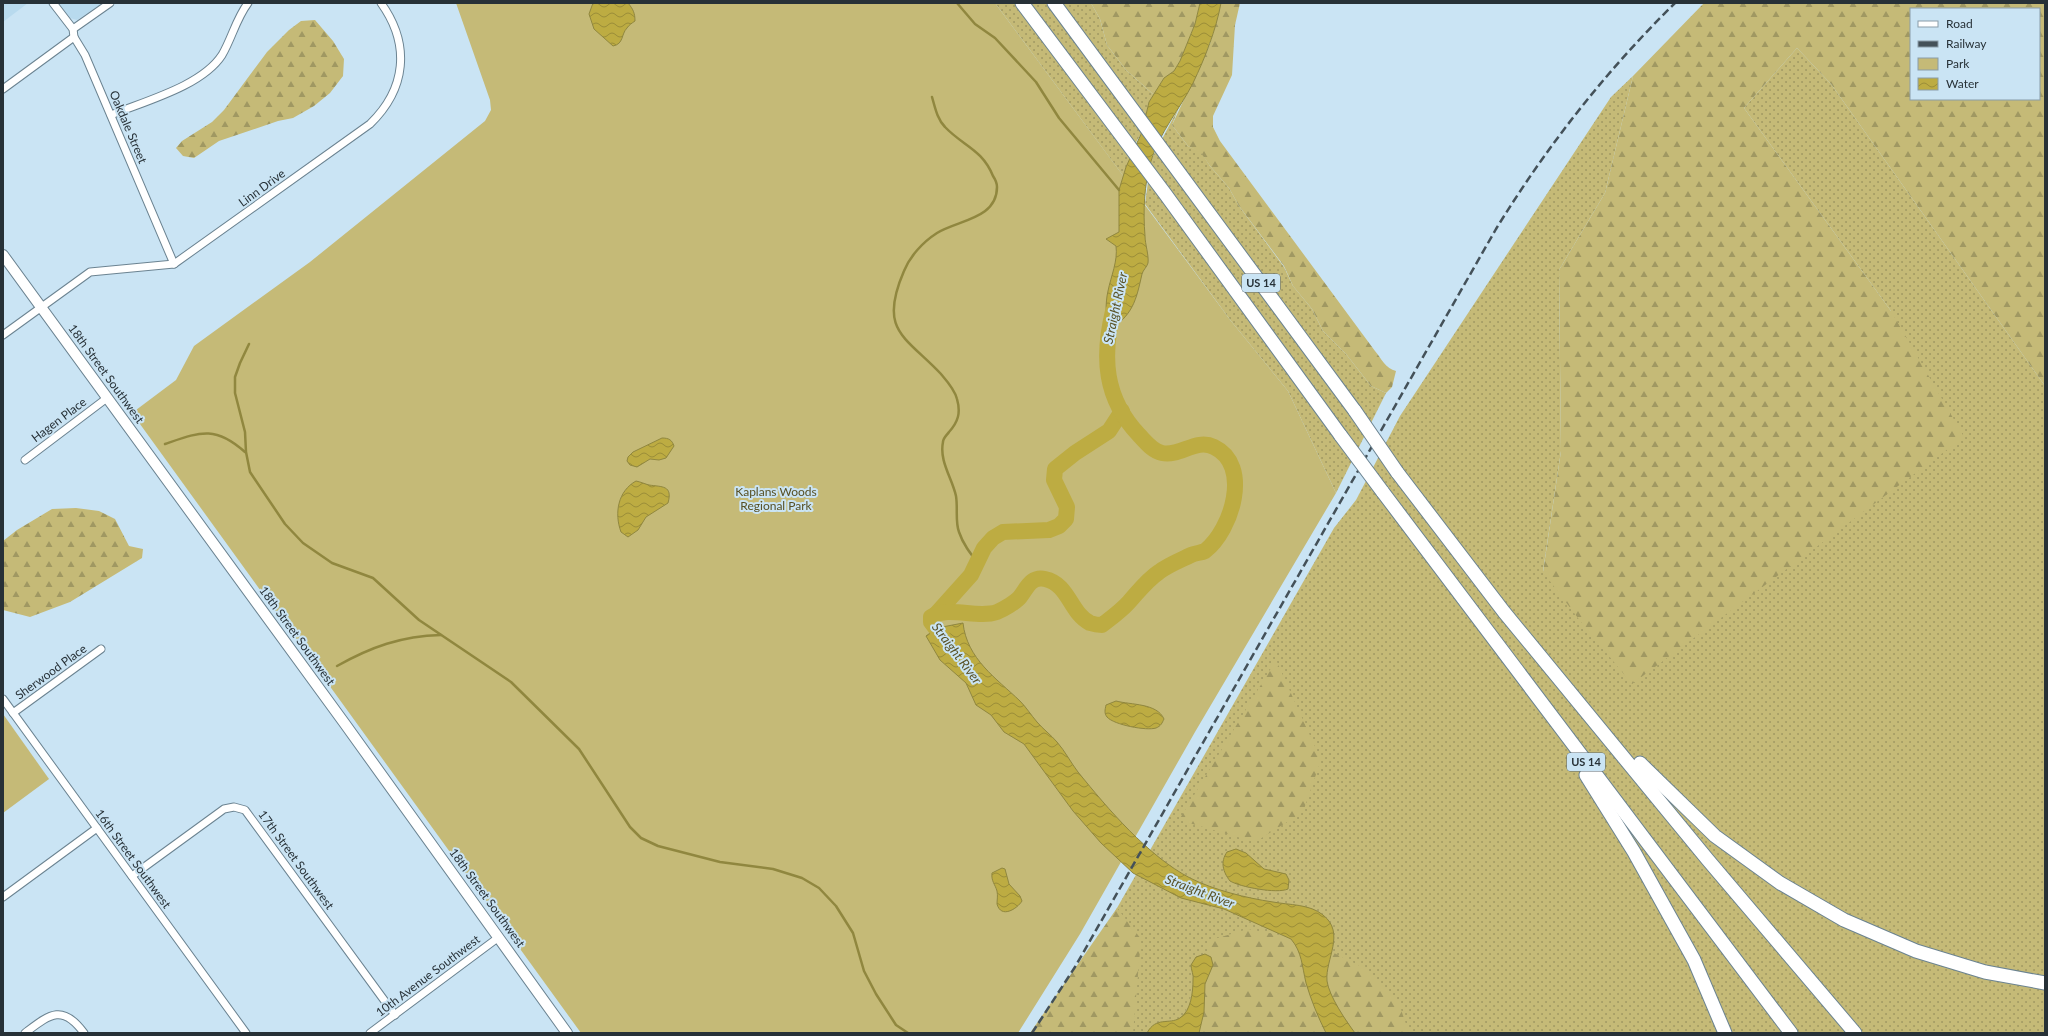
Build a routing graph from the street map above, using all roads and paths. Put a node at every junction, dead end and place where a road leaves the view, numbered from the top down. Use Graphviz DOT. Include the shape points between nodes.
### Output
graph roads {
  1 [pos="54,3"];
  2 [pos="110,3"];
  3 [pos="248,3"];
  4 [pos="381,3"];
  5 [pos="1022,3"];
  6 [pos="1054,3"];
  7 [pos="73,33"];
  8 [pos="3,89"];
  9 [pos="111,115"];
  10 [pos="3,256"];
  11 [pos="174,264"];
  12 [pos="41,307"];
  13 [pos="3,335"];
  14 [pos="107,398"];
  15 [pos="24,460"];
  16 [pos="101,649"];
  17 [pos="1564,682"];
  18 [pos="3,699"];
  19 [pos="1542,705"];
  20 [pos="13,713"];
  21 [pos="97,828"];
  22 [pos="132,876"];
  23 [pos="3,897"];
  24 [pos="499,938"];
  25 [pos="2045,983"];
  26 [pos="394,1015"];
  27 [pos="25,1033"];
  28 [pos="84,1033"];
  29 [pos="246,1033"];
  30 [pos="370,1033"];
  31 [pos="567,1033"];
  32 [pos="1725,1033"];
  33 [pos="1791,1033"];
  34 [pos="1855,1033"];
  1 -- 7 [label="street, Oakdale Street"];
  2 -- 7 [label="street"];
  3 -- 9 [label="street" via="239,16 222,55 205,73 186,84"];
  4 -- 11 [label="street, Linn Drive" via="395,27 401,53 398,80 380,114 370,124"];
  5 -- 19 [label="highway, US 14, bridge"];
  6 -- 17 [label="highway, US 14, bridge" via="1181,173 1397,472 1504,612"];
  7 -- 8 [label="street"];
  7 -- 9 [label="street, Oakdale Street"];
  9 -- 11 [label="street, Oakdale Street"];
  10 -- 12 [label="street, 18th Street Southwest"];
  11 -- 12 [label="street" via="90,272"];
  12 -- 13 [label="street"];
  12 -- 14 [label="street, 18th Street Southwest"];
  14 -- 15 [label="street, Hagen Place"];
  14 -- 24 [label="street, 18th Street Southwest"];
  16 -- 20 [label="street, Sherwood Place"];
  17 -- 25 [label="highway" via="1662,787 1709,832 1780,883 1844,920 1916,951 1985,972"];
  17 -- 34 [label="highway, US 14" via="1708,860"];
  18 -- 20 [label="street, 16th Street Southwest"];
  19 -- 32 [label="highway" via="1634,852 1694,960"];
  19 -- 33 [label="highway, US 14"];
  20 -- 21 [label="street, 16th Street Southwest"];
  21 -- 22 [label="street, 16th Street Southwest"];
  21 -- 23 [label="street"];
  22 -- 26 [label="street, 17th Street Southwest" via="224,809 234,807 245,810"];
  22 -- 29 [label="street, 16th Street Southwest"];
  24 -- 26 [label="street, 10th Avenue Southwest"];
  24 -- 31 [label="street, 18th Street Southwest"];
  26 -- 30 [label="street, 10th Avenue Southwest"];
  27 -- 28 [label="street" via="47,1017 61,1014 74,1020"];
}
